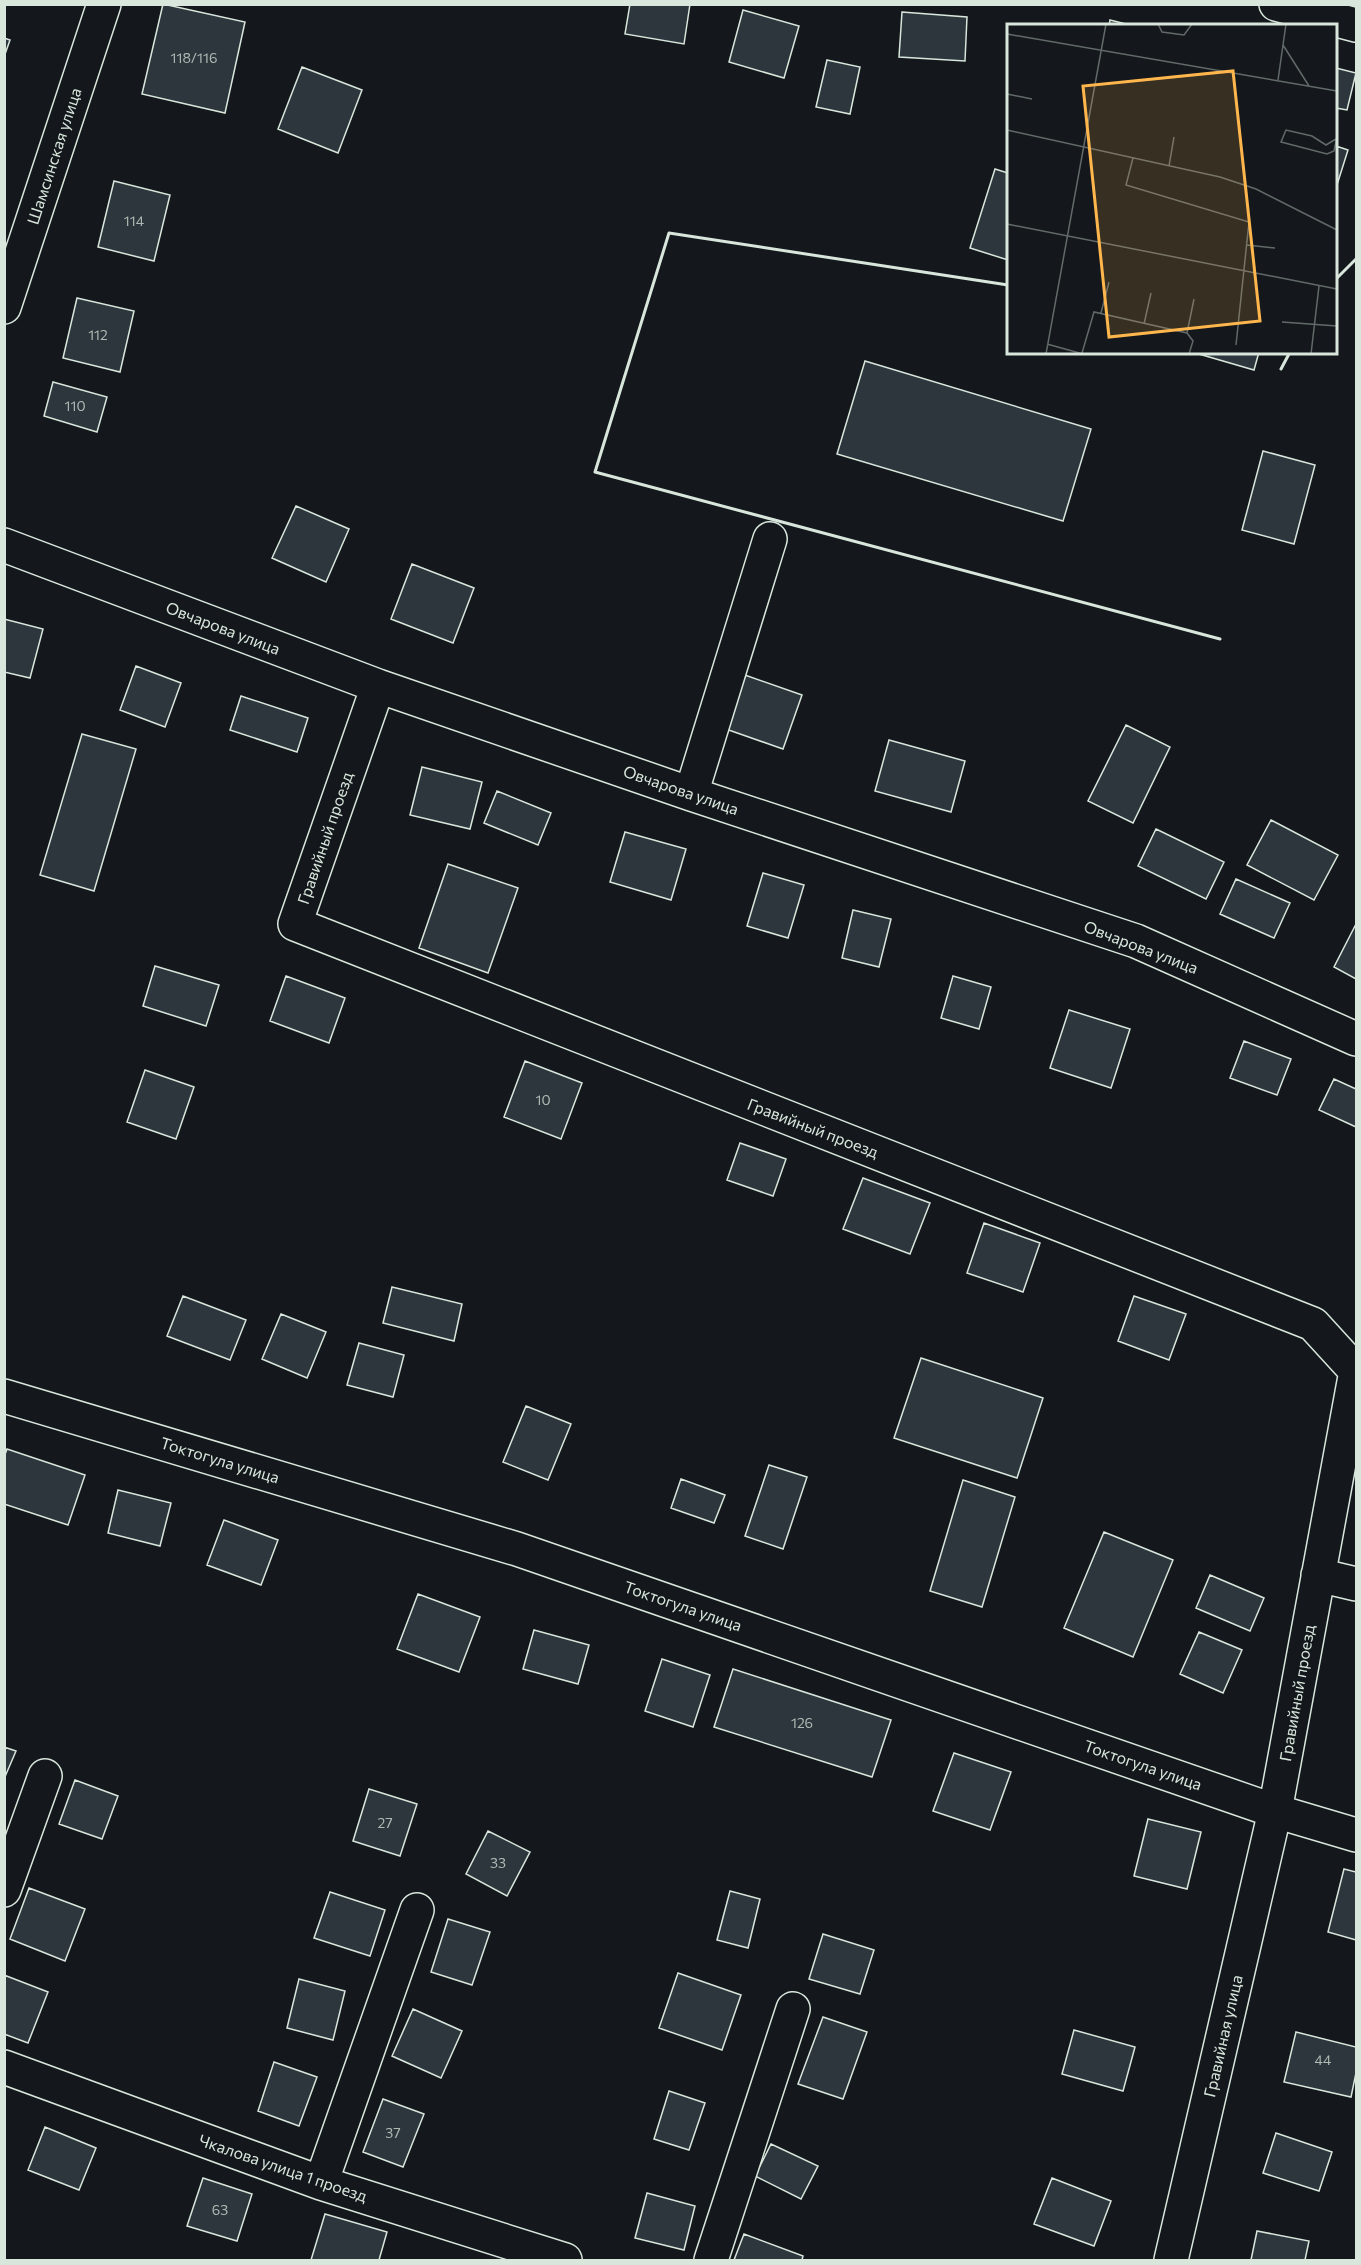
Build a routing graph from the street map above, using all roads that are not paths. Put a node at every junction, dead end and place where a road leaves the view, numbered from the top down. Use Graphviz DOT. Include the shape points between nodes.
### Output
graph roads {
  1 [pos="104,4"];
  2 [pos="1276,4"];
  3 [pos="1356,26"];
  4 [pos="4,307"];
  5 [pos="770,539"];
  6 [pos="4,545"];
  7 [pos="378,686"];
  8 [pos="691,794"];
  9 [pos="1356,1039"];
  10 [pos="4,1396"];
  11 [pos="1318,1575"];
  12 [pos="1356,1584"];
  13 [pos="45,1776"];
  14 [pos="1275,1811"];
  15 [pos="1356,1835"];
  16 [pos="4,1890"];
  17 [pos="417,1910"];
  18 [pos="793,2009"];
  19 [pos="4,2067"];
  20 [pos="321,2183"];
  21 [pos="565,2260"];
  22 [pos="711,2260"];
  23 [pos="1171,2260"];
  1 -- 4 [label="street, Шамсинская улица"];
  2 -- 3 [label="street"];
  5 -- 8 [label="street"];
  6 -- 7 [label="street, Овчарова улица"];
  7 -- 8 [label="street, Овчарова улица"];
  7 -- 11 [label="street, Гравийный проезд" via="295,924 1313,1324 1356,1371"];
  8 -- 9 [label="street, Овчарова улица" via="1136,941"];
  10 -- 14 [label="street, Токтогула улица" via="517,1549"];
  11 -- 12 [label="street"];
  11 -- 14 [label="street, Гравийный проезд"];
  13 -- 16 [label="street"];
  14 -- 15 [label="street, Токтогула улица"];
  14 -- 23 [label="street, Гравийная улица"];
  17 -- 20 [label="street"];
  18 -- 22 [label="street"];
  19 -- 20 [label="street, Чкалова улица 1 проезд"];
  20 -- 21 [label="street, Чкалова улица 1 проезд"];
}
